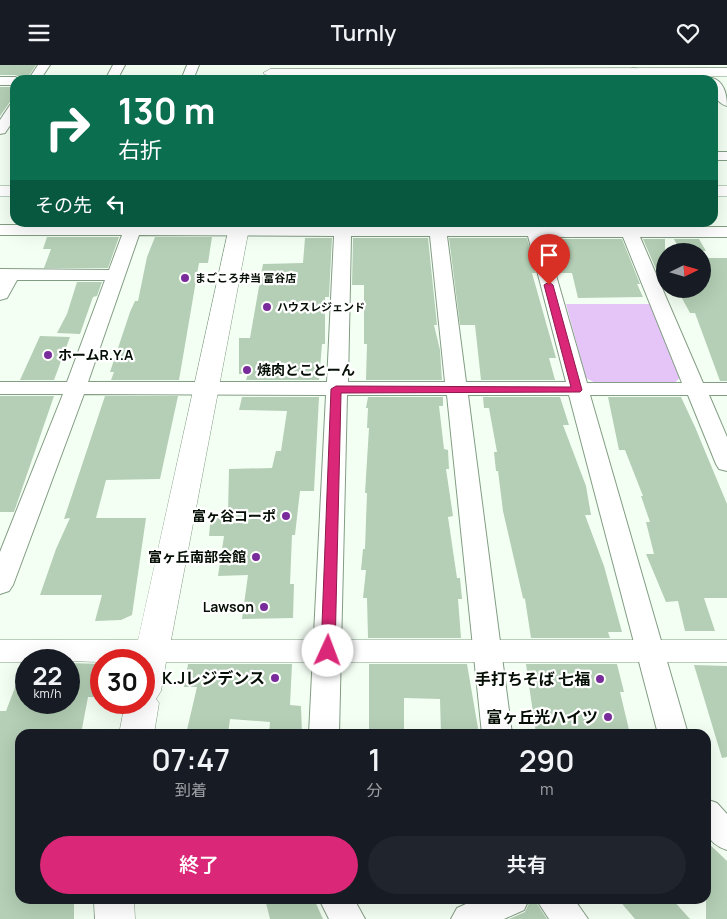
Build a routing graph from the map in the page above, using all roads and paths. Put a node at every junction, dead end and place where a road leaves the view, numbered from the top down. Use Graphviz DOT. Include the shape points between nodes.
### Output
graph roads {
  1 [pos="270,73"];
  2 [pos="309,75"];
  3 [pos="718,90"];
  4 [pos="727,102"];
  5 [pos="25,227"];
  6 [pos="51,227"];
  7 [pos="239,227"];
  8 [pos="437,227"];
  9 [pos="628,227"];
  10 [pos="0,231"];
  11 [pos="132,231"];
  12 [pos="343,232"];
  13 [pos="534,232"];
  14 [pos="727,232"];
  15 [pos="6,274"];
  16 [pos="116,275"];
  17 [pos="0,294"];
  18 [pos="76,387"];
  19 [pos="0,388"];
  20 [pos="206,388"];
  21 [pos="336,389"];
  22 [pos="458,389"];
  23 [pos="696,389"];
  24 [pos="727,389"];
  25 [pos="577,390"];
  26 [pos="727,464"];
  27 [pos="6,553"];
  28 [pos="0,585"];
  29 [pos="151,649"];
  30 [pos="90,650"];
  31 [pos="155,650"];
  32 [pos="0,651"];
  33 [pos="328,651"];
  34 [pos="486,651"];
  35 [pos="649,651"];
  36 [pos="727,651"];
  37 [pos="140,714"];
  38 [pos="137,729"];
  39 [pos="324,729"];
  40 [pos="496,729"];
  41 [pos="672,729"];
  42 [pos="711,818"];
  43 [pos="727,837"];
  44 [pos="114,904"];
  45 [pos="339,904"];
  46 [pos="501,904"];
  47 [pos="557,904"];
  48 [pos="115,919"];
  49 [pos="347,919"];
  50 [pos="469,919"];
  51 [pos="570,919"];
  1 -- 2 [label="street"];
  3 -- 4 [label="street"];
  5 -- 10 [label="street"];
  6 -- 11 [label="street"];
  7 -- 11 [label="street"];
  7 -- 12 [label="street"];
  7 -- 20 [label="street"];
  8 -- 12 [label="street"];
  8 -- 13 [label="street"];
  8 -- 22 [label="street"];
  9 -- 13 [label="street"];
  9 -- 14 [label="street"];
  9 -- 23 [label="street"];
  11 -- 16 [label="street"];
  12 -- 21 [label="street"];
  13 -- 25 [label="street"];
  15 -- 16 [label="street"];
  15 -- 17 [label="street"];
  16 -- 18 [label="street"];
  18 -- 19 [label="street"];
  18 -- 20 [label="street"];
  18 -- 27 [label="street"];
  20 -- 21 [label="street"];
  20 -- 29 [label="street"];
  21 -- 22 [label="street"];
  21 -- 33 [label="street"];
  22 -- 25 [label="street"];
  22 -- 34 [label="street"];
  23 -- 24 [label="street"];
  23 -- 25 [label="street"];
  23 -- 26 [label="street"];
  25 -- 35 [label="street"];
  27 -- 28 [label="street"];
  30 -- 32 [label="street"];
  31 -- 33 [label="street"];
  33 -- 34 [label="street"];
  33 -- 39 [label="street"];
  34 -- 35 [label="street"];
  34 -- 40 [label="street"];
  35 -- 36 [label="street"];
  35 -- 41 [label="street"];
  37 -- 38 [label="street"];
  42 -- 43 [label="street"];
  44 -- 48 [label="street"];
  45 -- 49 [label="street"];
  46 -- 50 [label="street"];
  47 -- 51 [label="street"];
}
